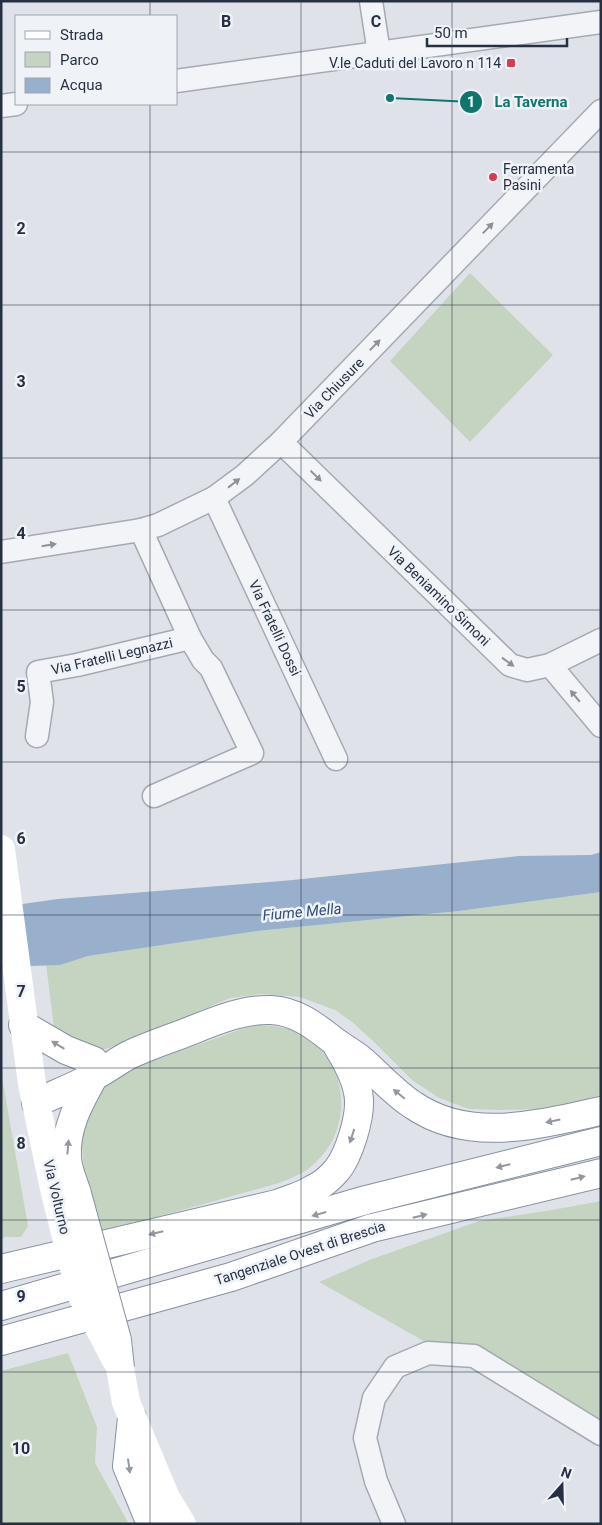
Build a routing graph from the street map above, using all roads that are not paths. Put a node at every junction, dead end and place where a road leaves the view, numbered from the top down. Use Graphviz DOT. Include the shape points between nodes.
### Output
graph roads {
  1 [pos="371,1"];
  2 [pos="601,22"];
  3 [pos="379,53"];
  4 [pos="178,81"];
  5 [pos="15,104"];
  6 [pos="1,106"];
  7 [pos="601,112"];
  8 [pos="281,442"];
  9 [pos="214,498"];
  10 [pos="141,530"];
  11 [pos="1,552"];
  12 [pos="190,638"];
  13 [pos="601,640"];
  14 [pos="550,665"];
  15 [pos="601,726"];
  16 [pos="37,736"];
  17 [pos="336,759"];
  18 [pos="154,796"];
  19 [pos="1,849"];
  20 [pos="23,1023"];
  21 [pos="335,1041"];
  22 [pos="94,1069"];
  23 [pos="34,1093"];
  24 [pos="601,1110"];
  25 [pos="601,1141"];
  26 [pos="601,1173"];
  27 [pos="66,1194"];
  28 [pos="372,1228"];
  29 [pos="1,1270"];
  30 [pos="1,1306"];
  31 [pos="1,1341"];
  32 [pos="1,1359"];
  33 [pos="132,1418"];
  34 [pos="601,1434"];
  35 [pos="151,1524"];
  36 [pos="182,1524"];
  37 [pos="394,1524"];
  1 -- 3 [label="street"];
  2 -- 3 [label="street"];
  3 -- 4 [label="street"];
  5 -- 6 [label="street"];
  8 -- 7 [label="street, Via Chiusure, one-way"];
  9 -- 8 [label="street, Via Chiusure, one-way"];
  8 -- 14 [label="street, Via Beniamino Simoni, one-way" via="510,665 526,670"];
  9 -- 10 [label="street, Via Chiusure"];
  9 -- 17 [label="street, Via Fratelli Dossi"];
  11 -- 10 [label="street, Via Chiusure, one-way"];
  10 -- 12 [label="street, Via Fratelli Legnazzi"];
  12 -- 16 [label="street, Via Fratelli Legnazzi" via="38,672 42,702"];
  12 -- 18 [label="street, Via Fratelli Legnazzi" via="211,668 252,753"];
  13 -- 14 [label="street, Via Beniamino Simoni"];
  15 -- 14 [label="street, one-way"];
  19 -- 20 [label="main road, Via Volturno"];
  22 -- 20 [label="main road, one-way"];
  20 -- 23 [label="main road, Via Volturno"];
  21 -- 22 [label="main road" via="294,1014 271,1010 249,1012 218,1020"];
  24 -- 21 [label="main road, one-way" via="506,1128 481,1128 451,1122 414,1106"];
  21 -- 29 [label="main road, one-way" via="356,1082 358,1120 338,1169 312,1190 277,1204"];
  22 -- 23 [label="main road" via="69,1073"];
  27 -- 22 [label="main road, one-way" via="69,1132"];
  23 -- 27 [label="main road, Via Volturno"];
  25 -- 30 [label="main road, Tangenziale Ovest di Brescia, one-way" via="366,1200"];
  28 -- 26 [label="main road, Tangenziale Ovest di Brescia, one-way"];
  27 -- 33 [label="main road, bridge" via="117,1340 126,1402"];
  28 -- 31 [label="main road, Tangenziale Ovest di Brescia" via="231,1277"];
  28 -- 32 [label="main road" via="311,1266 215,1298"];
  33 -- 35 [label="main road, one-way" via="127,1466"];
  33 -- 36 [label="main road" via="166,1498"];
  34 -- 37 [label="street" via="474,1356 428,1353 404,1363 395,1367 374,1398 365,1438 376,1481"];
}
